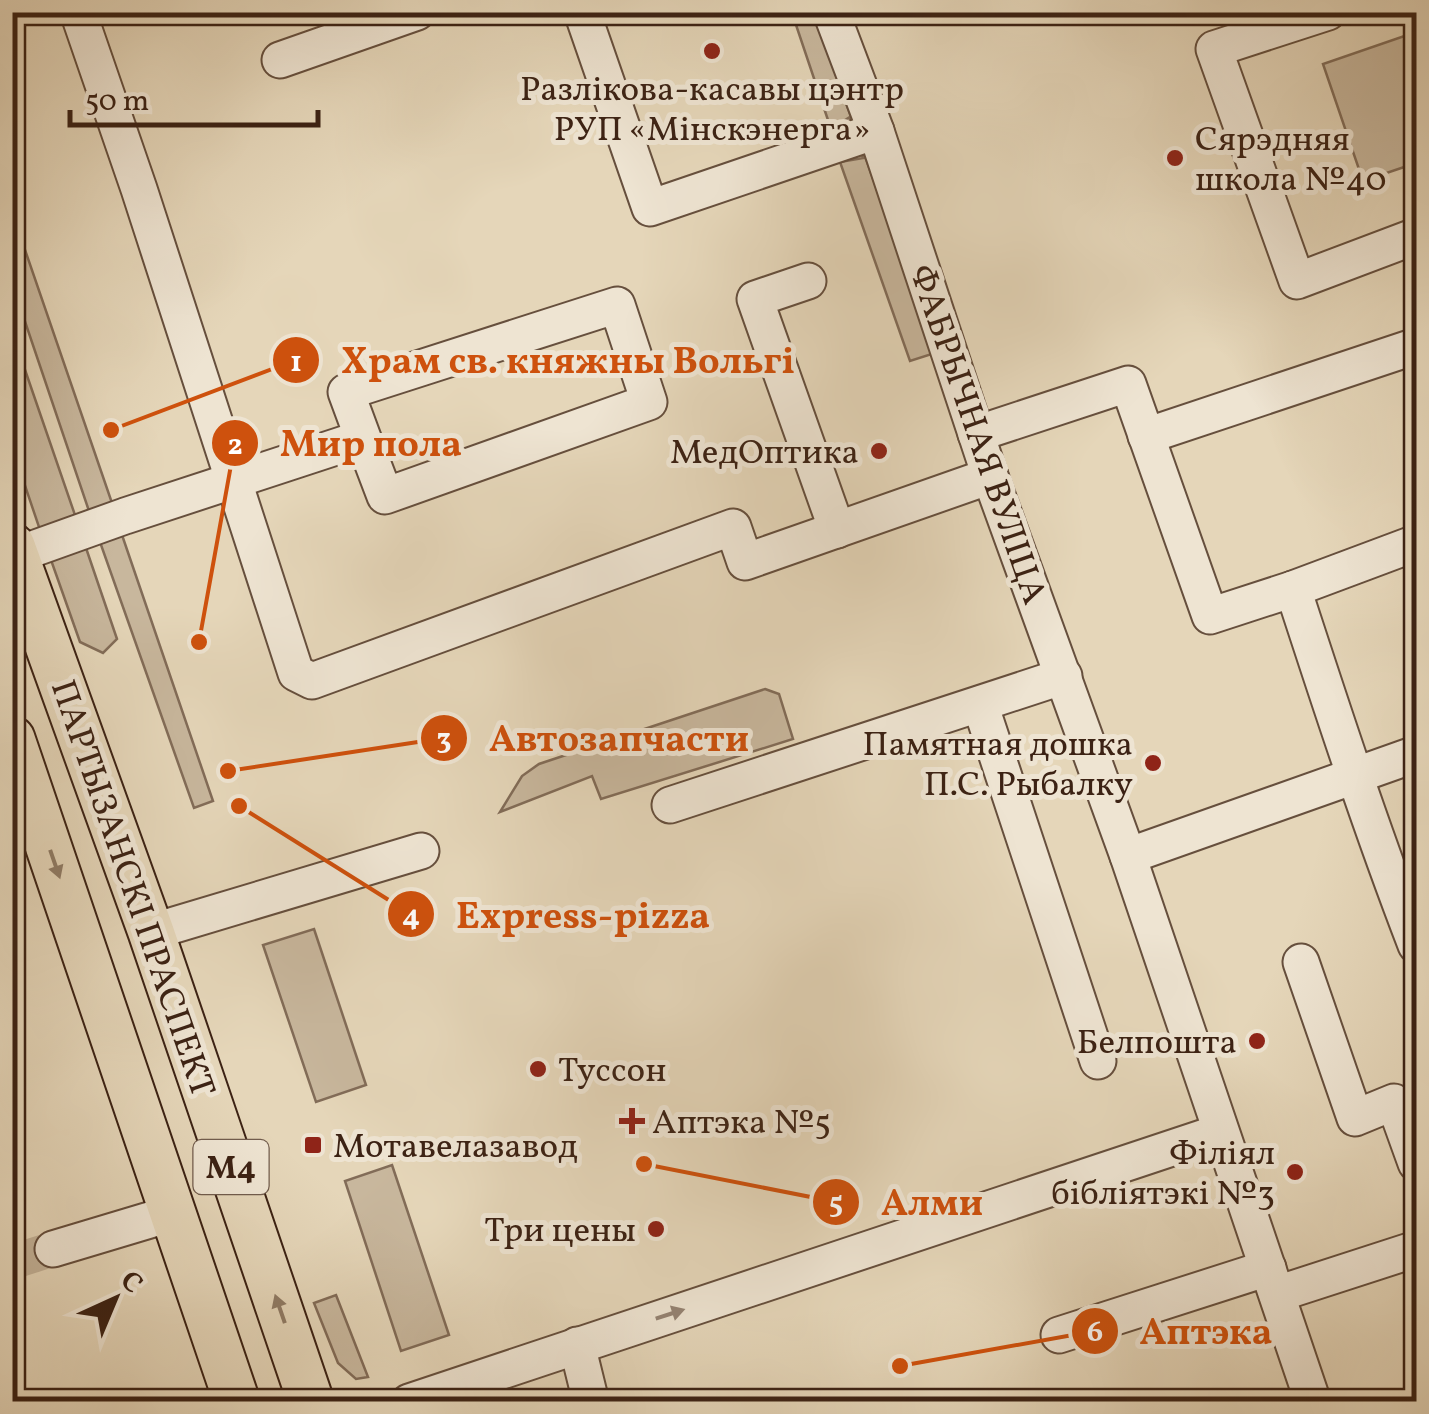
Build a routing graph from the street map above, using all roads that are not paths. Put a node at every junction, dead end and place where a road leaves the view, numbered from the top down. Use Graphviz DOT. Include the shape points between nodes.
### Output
graph roads {
  1 [pos="78,12"];
  2 [pos="582,12"];
  3 [pos="1328,12"];
  4 [pos="411,14"];
  5 [pos="837,14"];
  6 [pos="280,60"];
  7 [pos="876,131"];
  8 [pos="1416,236"];
  9 [pos="808,281"];
  10 [pos="1416,346"];
  11 [pos="976,434"];
  12 [pos="1146,436"];
  13 [pos="363,438"];
  14 [pos="990,476"];
  15 [pos="231,480"];
  16 [pos="837,530"];
  17 [pos="1416,543"];
  18 [pos="14,551"];
  19 [pos="1292,589"];
  20 [pos="1064,676"];
  21 [pos="980,704"];
  22 [pos="12,739"];
  23 [pos="1416,754"];
  24 [pos="1357,775"];
  25 [pos="670,805"];
  26 [pos="421,851"];
  27 [pos="1128,856"];
  28 [pos="151,932"];
  29 [pos="1416,945"];
  30 [pos="1300,962"];
  31 [pos="1098,1061"];
  32 [pos="1220,1132"];
  33 [pos="1416,1163"];
  34 [pos="173,1213"];
  35 [pos="53,1249"];
  36 [pos="1416,1249"];
  37 [pos="1272,1281"];
  38 [pos="1059,1335"];
  39 [pos="577,1345"];
  40 [pos="238,1402"];
  41 [pos="311,1402"];
  42 [pos="409,1402"];
  43 [pos="591,1402"];
  44 [pos="1313,1402"];
  1 -- 15 [label="street"];
  2 -- 7 [label="street" via="650,208"];
  3 -- 8 [label="street" via="1214,48 1298,280"];
  4 -- 6 [label="street"];
  5 -- 7 [label="street, ФАБРЫЧНАЯ ВУЛІЦА"];
  7 -- 11 [label="street, ФАБРЫЧНАЯ ВУЛІЦА"];
  9 -- 16 [label="street" via="755,299"];
  10 -- 12 [label="street"];
  11 -- 12 [label="street" via="1128,384"];
  11 -- 14 [label="street, ФАБРЫЧНАЯ ВУЛІЦА"];
  12 -- 19 [label="street" via="1210,616"];
  13 -- 13 [label="street" via="385,496 650,402 616,305 346,392"];
  13 -- 15 [label="street"];
  14 -- 16 [label="street"];
  14 -- 20 [label="street, ФАБРЫЧНАЯ ВУЛІЦА"];
  15 -- 16 [label="street" via="296,673 312,681 733,527 745,562"];
  15 -- 18 [label="street"];
  17 -- 19 [label="street"];
  18 -- 28 [label="main road, ПАРТЫЗАНСКІ ПРАСПЕКТ / М4"];
  19 -- 24 [label="street"];
  20 -- 21 [label="street"];
  20 -- 27 [label="street, ФАБРЫЧНАЯ ВУЛІЦА"];
  21 -- 25 [label="street"];
  21 -- 31 [label="street"];
  22 -- 34 [label="main road, ПАРТЫЗАНСКІ ПРАСПЕКТ / М4, one-way"];
  23 -- 24 [label="street"];
  24 -- 27 [label="street"];
  24 -- 29 [label="street"];
  26 -- 28 [label="street"];
  27 -- 32 [label="street, ФАБРЫЧНАЯ ВУЛІЦА"];
  41 -- 28 [label="main road, ПАРТЫЗАНСКІ ПРАСПЕКТ / М4, one-way"];
  30 -- 33 [label="street" via="1355,1118 1394,1102"];
  32 -- 37 [label="street, ФАБРЫЧНАЯ ВУЛІЦА"];
  39 -- 32 [label="street, one-way"];
  34 -- 35 [label="street"];
  34 -- 40 [label="main road, ПАРТЫЗАНСКІ ПРАСПЕКТ / М4"];
  36 -- 37 [label="street"];
  37 -- 38 [label="street"];
  37 -- 44 [label="street, ФАБРЫЧНАЯ ВУЛІЦА"];
  39 -- 42 [label="street"];
  39 -- 43 [label="street"];
}
